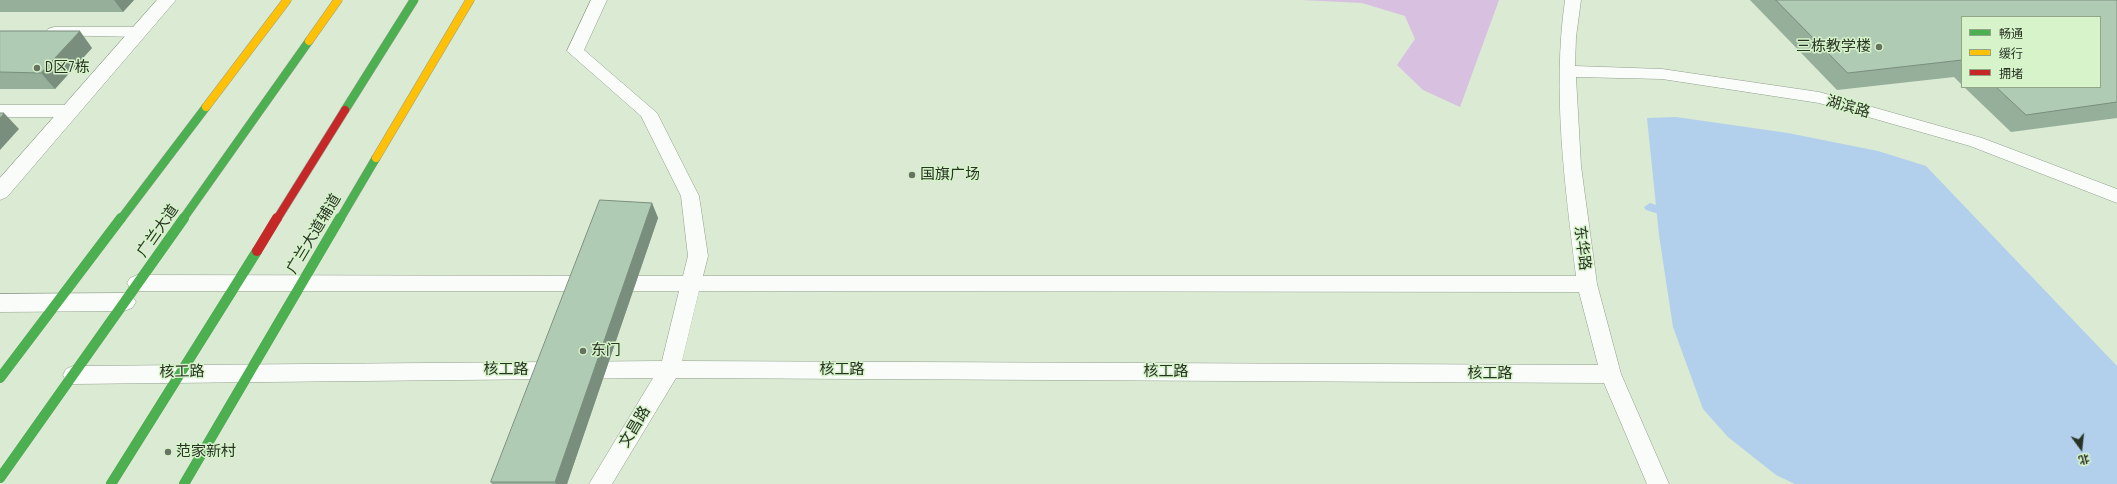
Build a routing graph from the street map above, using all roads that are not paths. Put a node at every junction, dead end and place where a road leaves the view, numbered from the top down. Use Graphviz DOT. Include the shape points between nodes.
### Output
graph roads {
  1 [pos="167,0"];
  2 [pos="288,0"];
  3 [pos="338,0"];
  4 [pos="414,0"];
  5 [pos="470,0"];
  6 [pos="599,0"];
  7 [pos="1572,0"];
  8 [pos="39,32"];
  9 [pos="139,32"];
  10 [pos="1567,71"];
  11 [pos="0,111"];
  12 [pos="70,111"];
  13 [pos="0,192"];
  14 [pos="2117,196"];
  15 [pos="138,283"];
  16 [pos="236,284"];
  17 [pos="301,284"];
  18 [pos="691,284"];
  19 [pos="1587,284"];
  20 [pos="59,302"];
  21 [pos="124,302"];
  22 [pos="0,303"];
  23 [pos="670,369"];
  24 [pos="249,371"];
  25 [pos="180,372"];
  26 [pos="1611,374"];
  27 [pos="73,375"];
  28 [pos="0,378"];
  29 [pos="0,478"];
  30 [pos="111,484"];
  31 [pos="184,484"];
  32 [pos="600,484"];
  33 [pos="1658,484"];
  1 -- 9 [label="street"];
  2 -- 20 [label="main road"];
  3 -- 15 [label="main road, 广兰大道"];
  4 -- 16 [label="main road"];
  5 -- 17 [label="main road, 广兰大道辅道"];
  6 -- 18 [label="lane, 文昌路" via="575,51 648,113 690,196 698,256"];
  7 -- 10 [label="lane, 东华路"];
  8 -- 9 [label="lane"];
  9 -- 12 [label="street"];
  10 -- 14 [label="lane, 湖滨路" via="1662,74 1818,98 1976,142"];
  10 -- 19 [label="lane, 东华路" via="1572,166"];
  11 -- 12 [label="lane"];
  12 -- 13 [label="street"];
  15 -- 16 [label="lane"];
  15 -- 21 [label="main road, 广兰大道"];
  16 -- 17 [label="lane"];
  16 -- 25 [label="main road"];
  17 -- 18 [label="lane"];
  17 -- 24 [label="main road, 广兰大道辅道"];
  18 -- 19 [label="lane"];
  18 -- 23 [label="lane, 文昌路"];
  19 -- 26 [label="lane, 东华路"];
  20 -- 21 [label="street"];
  20 -- 22 [label="street"];
  20 -- 28 [label="main road"];
  21 -- 27 [label="main road, 广兰大道"];
  23 -- 24 [label="lane, 核工路"];
  23 -- 26 [label="lane, 核工路"];
  23 -- 32 [label="lane, 文昌路"];
  24 -- 25 [label="lane, 核工路"];
  24 -- 31 [label="main road, 广兰大道辅道"];
  25 -- 27 [label="lane, 核工路"];
  25 -- 30 [label="main road"];
  26 -- 33 [label="lane, 东华路"];
  27 -- 29 [label="main road, 广兰大道"];
}
